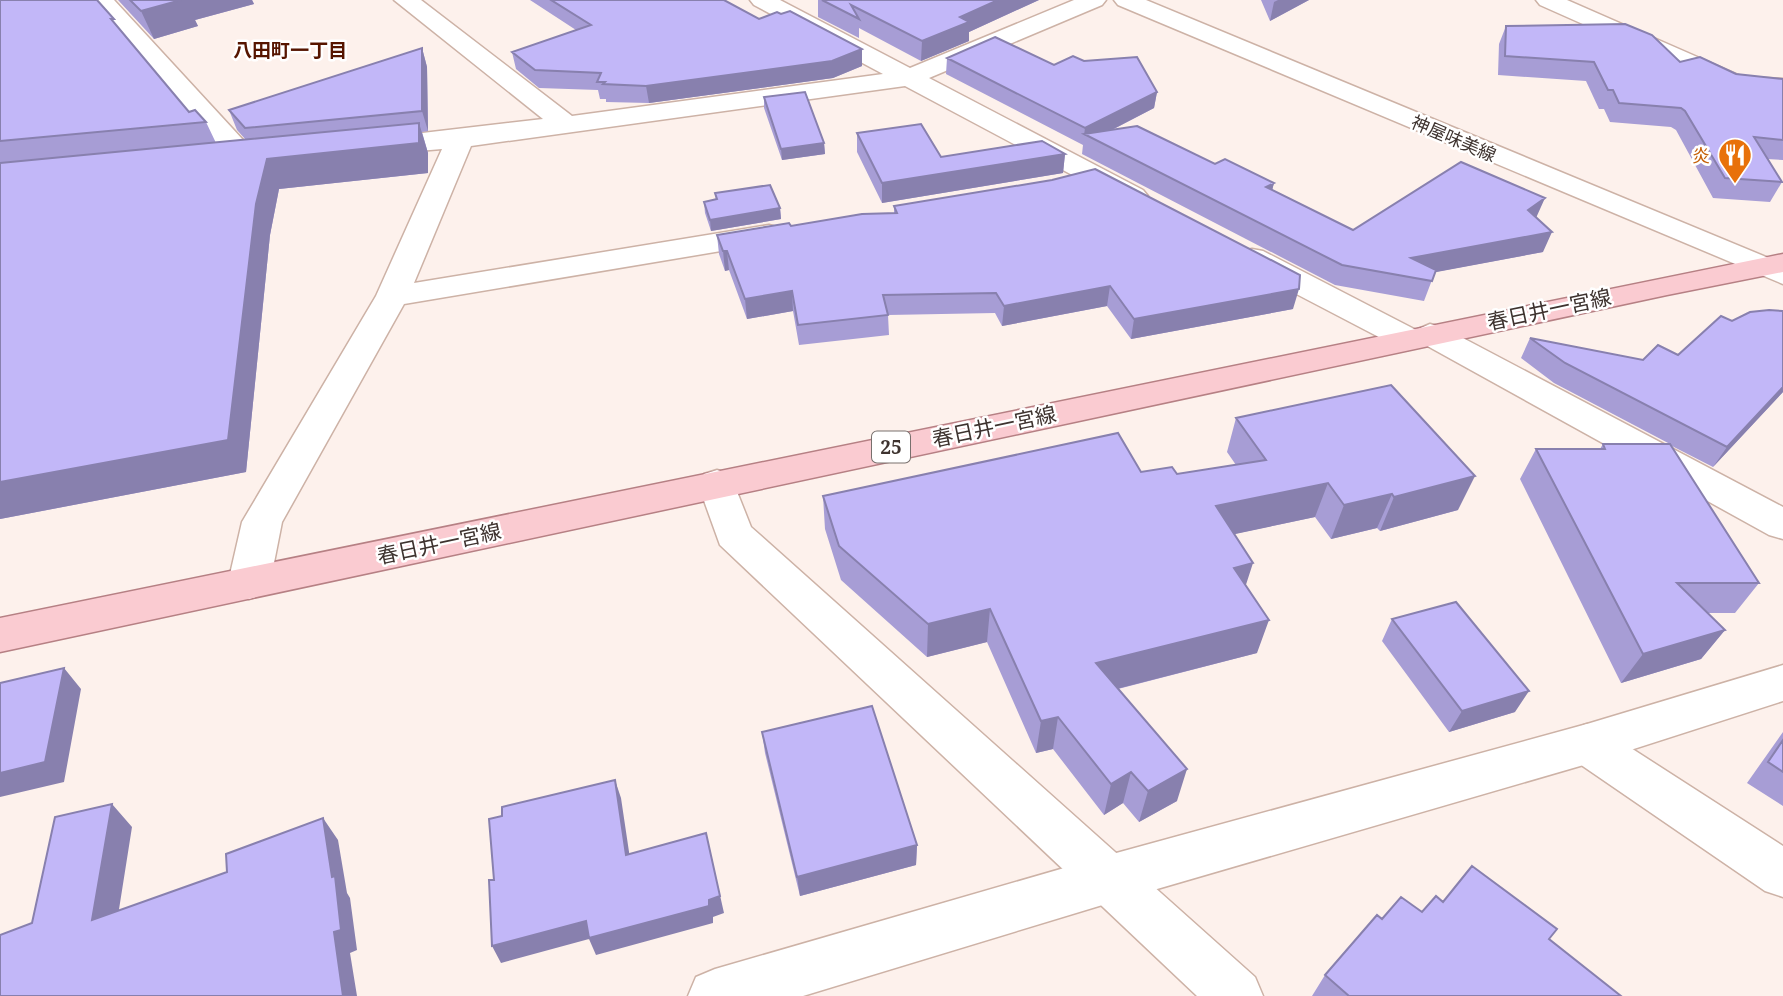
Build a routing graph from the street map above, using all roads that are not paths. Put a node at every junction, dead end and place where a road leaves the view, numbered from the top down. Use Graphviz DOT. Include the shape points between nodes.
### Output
graph roads {
  1 [pos="101,0"];
  2 [pos="406,0"];
  3 [pos="762,0"];
  4 [pos="1094,0"];
  5 [pos="1126,0"];
  6 [pos="1548,0"];
  7 [pos="908,78"];
  8 [pos="1783,87"];
  9 [pos="566,124"];
  10 [pos="460,139"];
  11 [pos="339,150"];
  12 [pos="218,162"];
  13 [pos="1095,176"];
  14 [pos="1049,188"];
  15 [pos="1157,208"];
  16 [pos="803,228"];
  17 [pos="1231,247"];
  18 [pos="1776,268"];
  19 [pos="392,296"];
  20 [pos="1419,336"];
  21 [pos="718,484"];
  22 [pos="1783,525"];
  23 [pos="249,583"];
  24 [pos="0,635"];
  25 [pos="1783,683"];
  26 [pos="1587,744"];
  27 [pos="1783,874"];
  28 [pos="1109,879"];
  29 [pos="715,996"];
  30 [pos="1236,996"];
  1 -- 12 [label="street" via="258,158"];
  2 -- 9 [label="street"];
  3 -- 7 [label="street"];
  4 -- 7 [label="street"];
  5 -- 18 [label="street, 神屋味美線"];
  6 -- 8 [label="street" via="1738,84"];
  7 -- 9 [label="street"];
  7 -- 13 [label="street"];
  9 -- 10 [label="street"];
  10 -- 11 [label="street"];
  10 -- 19 [label="street"];
  13 -- 14 [label="street"];
  13 -- 15 [label="street"];
  16 -- 19 [label="street"];
  17 -- 20 [label="street"];
  18 -- 20 [label="main road, 春日井一宮線 / 25"];
  19 -- 23 [label="street" via="262,522"];
  20 -- 21 [label="main road, 春日井一宮線 / 25"];
  20 -- 22 [label="street"];
  21 -- 23 [label="main road, 春日井一宮線 / 25"];
  21 -- 28 [label="street" via="734,534"];
  23 -- 24 [label="main road, 春日井一宮線 / 25"];
  25 -- 26 [label="street"];
  26 -- 27 [label="street"];
  26 -- 28 [label="street"];
  28 -- 29 [label="street"];
  28 -- 30 [label="street"];
}
